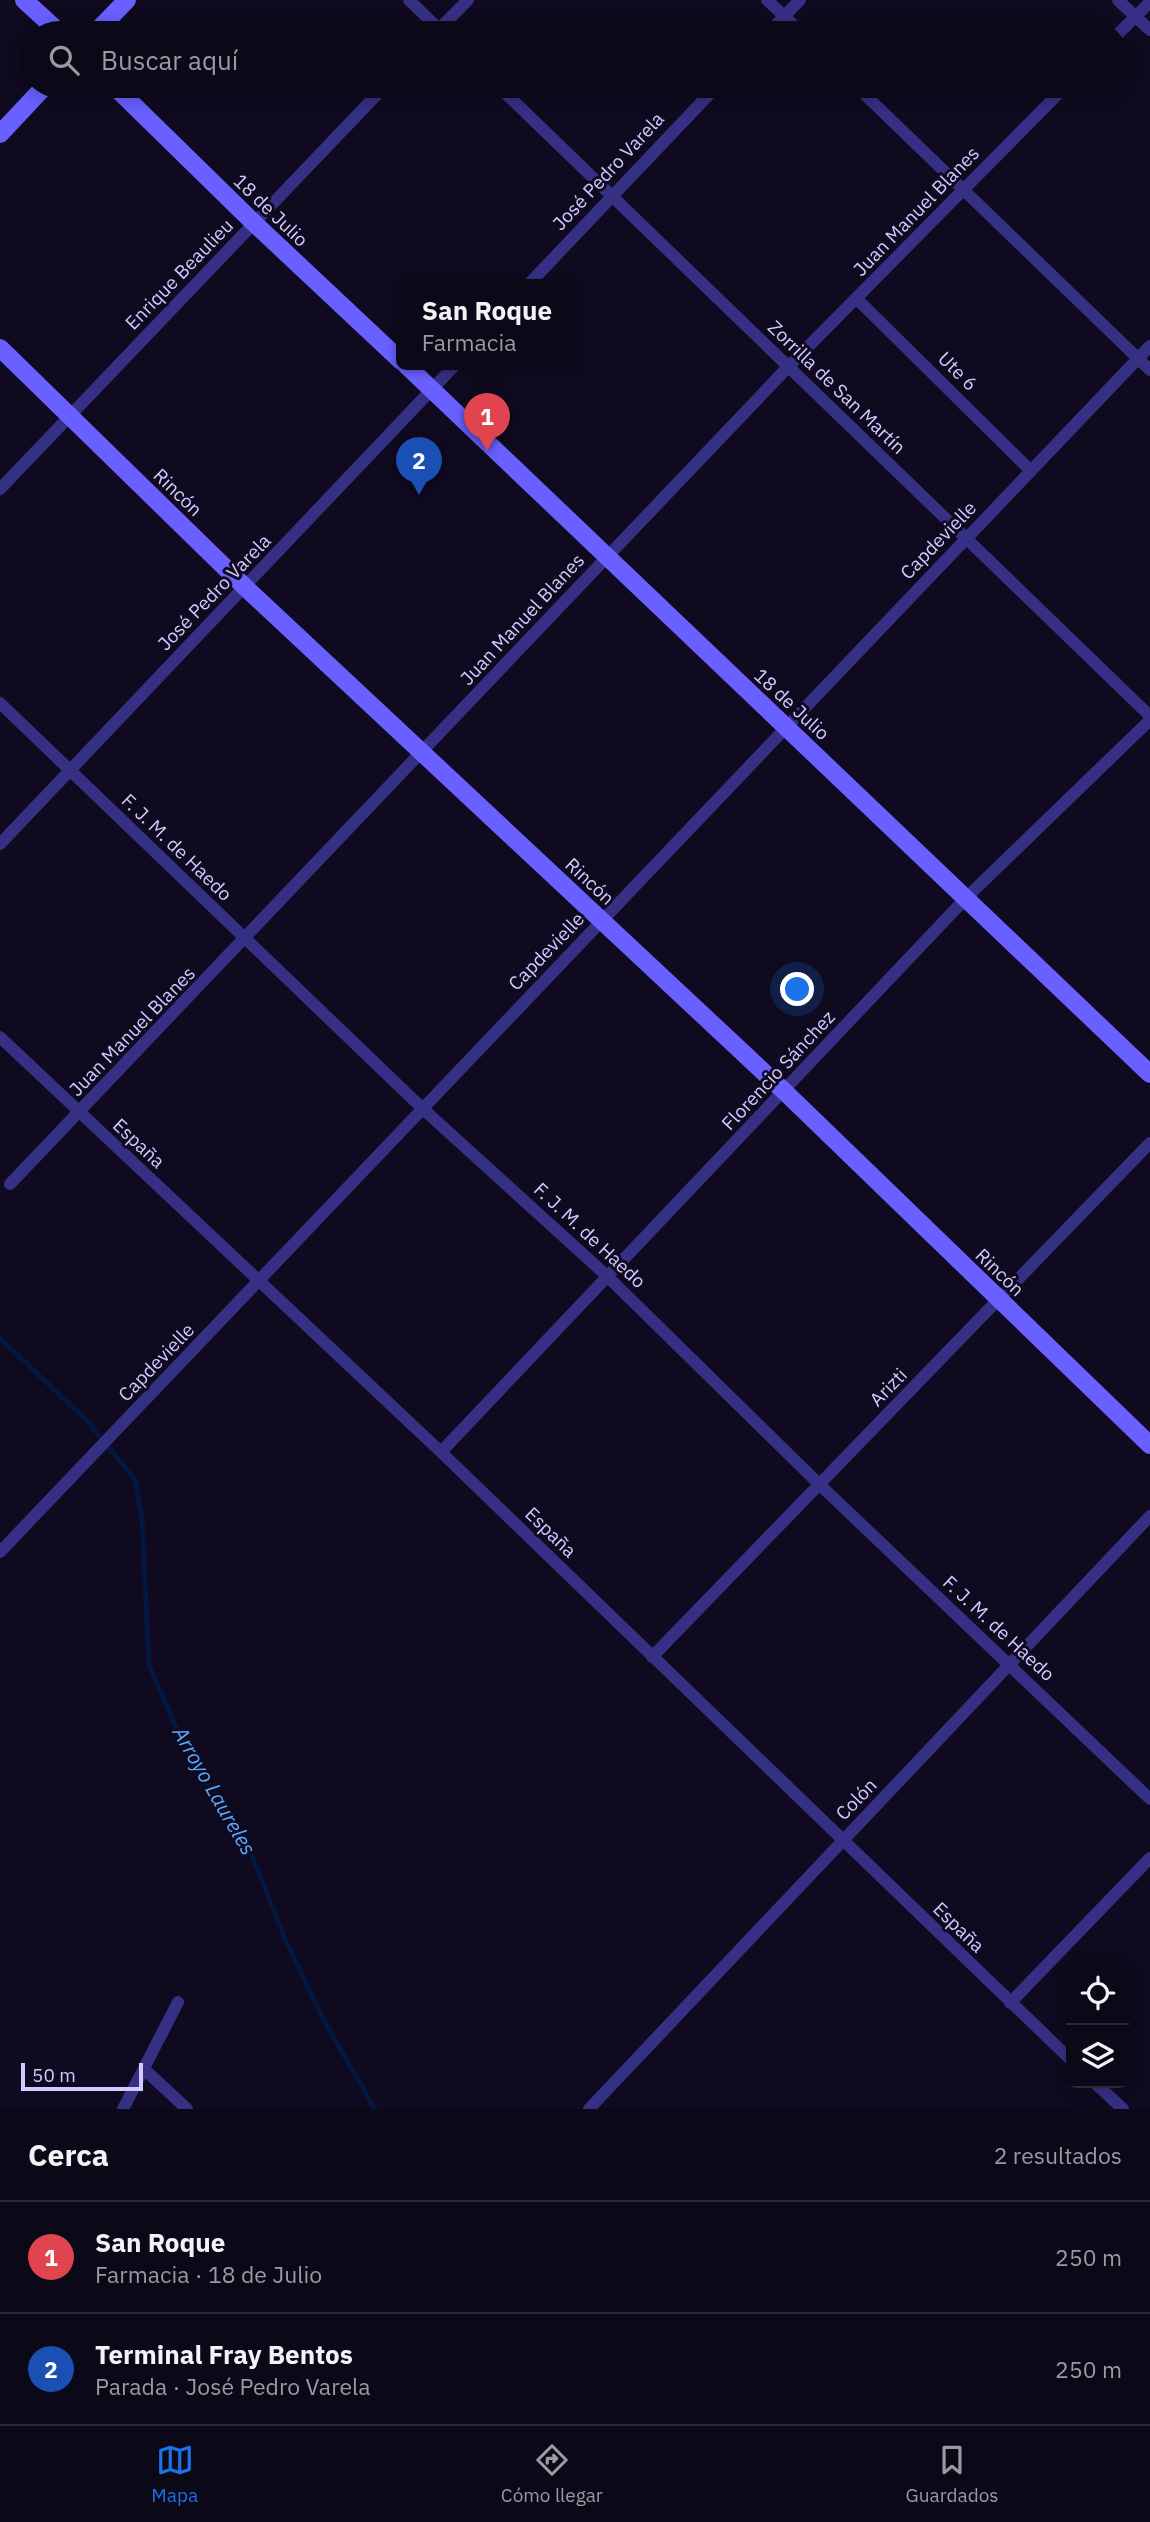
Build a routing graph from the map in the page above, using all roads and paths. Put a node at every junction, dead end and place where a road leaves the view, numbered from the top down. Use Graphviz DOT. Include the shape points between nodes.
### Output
graph roads {
  1 [pos="24,0"];
  2 [pos="127,0"];
  3 [pos="409,0"];
  4 [pos="468,0"];
  5 [pos="767,0"];
  6 [pos="800,0"];
  7 [pos="1118,0"];
  8 [pos="1150,2"];
  9 [pos="784,16"];
  10 [pos="1136,16"];
  11 [pos="47,21"];
  12 [pos="107,21"];
  13 [pos="429,21"];
  14 [pos="449,21"];
  15 [pos="779,21"];
  16 [pos="789,21"];
  17 [pos="1129,23"];
  18 [pos="1150,30"];
  19 [pos="34,98"];
  20 [pos="126,98"];
  21 [pos="374,98"];
  22 [pos="511,98"];
  23 [pos="705,98"];
  24 [pos="868,98"];
  25 [pos="1054,98"];
  26 [pos="0,134"];
  27 [pos="963,190"];
  28 [pos="611,194"];
  29 [pos="254,223"];
  30 [pos="533,279"];
  31 [pos="857,299"];
  32 [pos="1150,346"];
  33 [pos="0,348"];
  34 [pos="396,356"];
  35 [pos="1138,359"];
  36 [pos="788,367"];
  37 [pos="411,370"];
  38 [pos="450,370"];
  39 [pos="1150,370"];
  40 [pos="432,390"];
  41 [pos="71,416"];
  42 [pos="1031,471"];
  43 [pos="0,489"];
  44 [pos="967,537"];
  45 [pos="606,558"];
  46 [pos="246,588"];
  47 [pos="0,703"];
  48 [pos="1150,718"];
  49 [pos="786,726"];
  50 [pos="423,752"];
  51 [pos="70,769"];
  52 [pos="0,844"];
  53 [pos="966,898"];
  54 [pos="601,921"];
  55 [pos="246,940"];
  56 [pos="0,1037"];
  57 [pos="1150,1074"];
  58 [pos="785,1092"];
  59 [pos="423,1109"];
  60 [pos="80,1114"];
  61 [pos="1150,1143"];
  62 [pos="10,1184"];
  63 [pos="607,1276"];
  64 [pos="260,1282"];
  65 [pos="999,1301"];
  66 [pos="1150,1445"];
  67 [pos="441,1452"];
  68 [pos="820,1485"];
  69 [pos="1150,1516"];
  70 [pos="0,1552"];
  71 [pos="652,1657"];
  72 [pos="1010,1665"];
  73 [pos="1150,1799"];
  74 [pos="842,1841"];
  75 [pos="1150,1858"];
  76 [pos="178,2002"];
  77 [pos="1010,2003"];
  78 [pos="1066,2055"];
  79 [pos="144,2069"];
  80 [pos="1100,2088"];
  81 [pos="123,2109"];
  82 [pos="187,2109"];
  83 [pos="589,2109"];
  84 [pos="1123,2109"];
  1 -- 11 [label="street"];
  2 -- 12 [label="street"];
  3 -- 13 [label="street"];
  4 -- 14 [label="street"];
  5 -- 9 [label="street"];
  6 -- 9 [label="street"];
  7 -- 10 [label="street"];
  8 -- 10 [label="street"];
  9 -- 15 [label="street"];
  9 -- 16 [label="street"];
  10 -- 17 [label="street"];
  10 -- 18 [label="street"];
  19 -- 26 [label="street"];
  20 -- 29 [label="street, 18 de Julio"];
  21 -- 29 [label="street, Enrique Beaulieu"];
  22 -- 28 [label="street, Zorrilla de San Martín"];
  23 -- 28 [label="street, José Pedro Varela"];
  24 -- 27 [label="street"];
  25 -- 27 [label="street, Juan Manuel Blanes"];
  27 -- 31 [label="street, Juan Manuel Blanes"];
  27 -- 35 [label="street"];
  28 -- 30 [label="street, José Pedro Varela"];
  28 -- 36 [label="street, Zorrilla de San Martín"];
  29 -- 34 [label="street, 18 de Julio"];
  29 -- 41 [label="street, Enrique Beaulieu"];
  31 -- 36 [label="street, Juan Manuel Blanes"];
  31 -- 42 [label="street, Ute 6"];
  32 -- 35 [label="street, Capdevielle"];
  33 -- 41 [label="street, Rincón"];
  35 -- 39 [label="street"];
  35 -- 42 [label="street, Capdevielle"];
  36 -- 44 [label="street, Zorrilla de San Martín"];
  36 -- 45 [label="street, Juan Manuel Blanes"];
  37 -- 40 [label="street, 18 de Julio"];
  38 -- 40 [label="street, José Pedro Varela"];
  40 -- 45 [label="street, 18 de Julio"];
  40 -- 46 [label="street, José Pedro Varela"];
  41 -- 43 [label="street, Enrique Beaulieu"];
  41 -- 46 [label="street, Rincón"];
  42 -- 44 [label="street, Capdevielle"];
  44 -- 48 [label="street, Zorrilla de San Martín"];
  44 -- 49 [label="street, Capdevielle"];
  45 -- 49 [label="street, 18 de Julio"];
  45 -- 50 [label="street, Juan Manuel Blanes"];
  46 -- 50 [label="street, Rincón"];
  46 -- 51 [label="street, José Pedro Varela"];
  47 -- 51 [label="street, F. J. M. de Haedo"];
  48 -- 53 [label="street, Florencio Sánchez"];
  49 -- 53 [label="street, 18 de Julio"];
  49 -- 54 [label="street, Capdevielle"];
  50 -- 54 [label="street, Rincón"];
  50 -- 55 [label="street, Juan Manuel Blanes"];
  51 -- 52 [label="street, José Pedro Varela"];
  51 -- 55 [label="street, F. J. M. de Haedo"];
  53 -- 57 [label="street, 18 de Julio"];
  53 -- 58 [label="street, Florencio Sánchez"];
  54 -- 58 [label="street, Rincón"];
  54 -- 59 [label="street, Capdevielle"];
  55 -- 59 [label="street, F. J. M. de Haedo"];
  55 -- 60 [label="street, Juan Manuel Blanes"];
  56 -- 60 [label="street, España"];
  58 -- 63 [label="street, Florencio Sánchez"];
  58 -- 65 [label="street, Rincón"];
  59 -- 63 [label="street, F. J. M. de Haedo"];
  59 -- 64 [label="street, Capdevielle"];
  60 -- 62 [label="street, Juan Manuel Blanes"];
  60 -- 64 [label="street, España"];
  61 -- 65 [label="street, Arizti"];
  63 -- 67 [label="street, Florencio Sánchez"];
  63 -- 68 [label="street, F. J. M. de Haedo"];
  64 -- 67 [label="street, España"];
  64 -- 70 [label="street, Capdevielle"];
  65 -- 66 [label="street, Rincón"];
  65 -- 68 [label="street, Arizti"];
  67 -- 71 [label="street, España"];
  68 -- 71 [label="street, Arizti"];
  68 -- 72 [label="street, F. J. M. de Haedo"];
  69 -- 72 [label="street, Colón"];
  71 -- 74 [label="street, España"];
  72 -- 73 [label="street, F. J. M. de Haedo"];
  72 -- 74 [label="street, Colón"];
  74 -- 77 [label="street, España"];
  74 -- 83 [label="street, Colón"];
  75 -- 77 [label="street"];
  76 -- 79 [label="street"];
  77 -- 78 [label="street, España"];
  79 -- 81 [label="street"];
  79 -- 82 [label="street"];
  80 -- 84 [label="street"];
}
